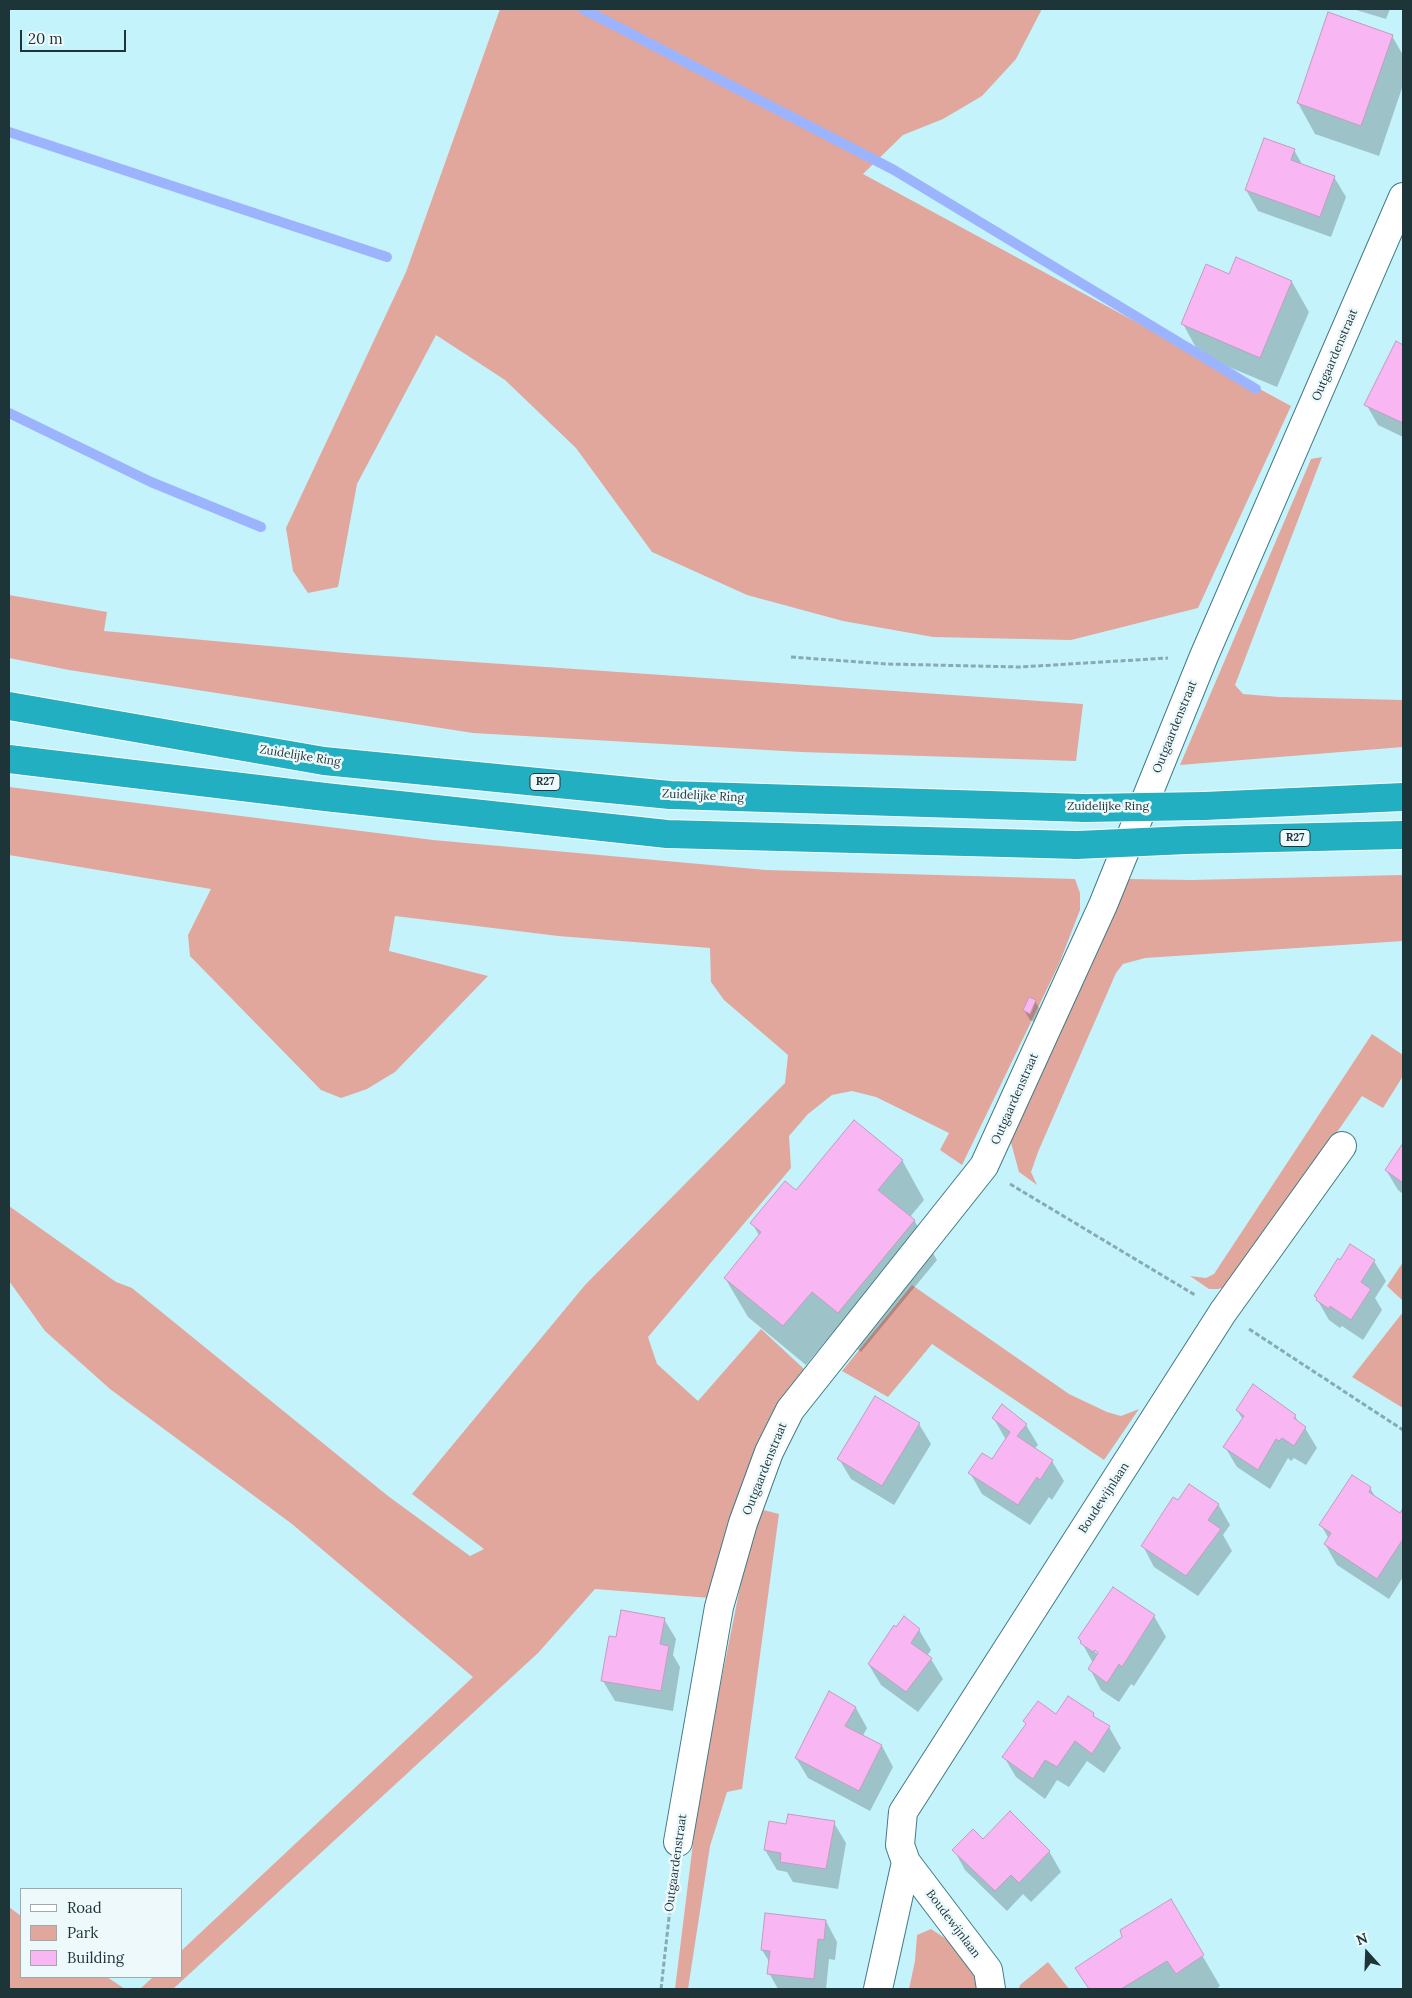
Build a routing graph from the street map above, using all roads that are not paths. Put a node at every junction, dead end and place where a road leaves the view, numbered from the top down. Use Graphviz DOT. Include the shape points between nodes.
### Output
graph roads {
  1 [pos="1403,197"];
  2 [pos="9,706"];
  3 [pos="9,759"];
  4 [pos="1403,797"];
  5 [pos="1403,836"];
  6 [pos="1342,1146"];
  7 [pos="678,1842"];
  8 [pos="906,1862"];
  9 [pos="878,1989"];
  10 [pos="991,1989"];
  1 -- 7 [label="street, Outgaardenstraat" via="1204,656 1103,906 984,1166 790,1410 769,1452 743,1523 719,1607"];
  2 -- 4 [label="highway, Zuidelijke Ring / R27, bridge" via="324,761 670,795 1085,808"];
  3 -- 5 [label="highway, R27, bridge" via="667,834 1077,846 1187,840"];
  6 -- 8 [label="street, Boudewijnlaan" via="1223,1312 903,1812 900,1845"];
  8 -- 9 [label="street, Boudewijnlaan"];
  8 -- 10 [label="street, Boudewijnlaan" via="988,1970"];
}
